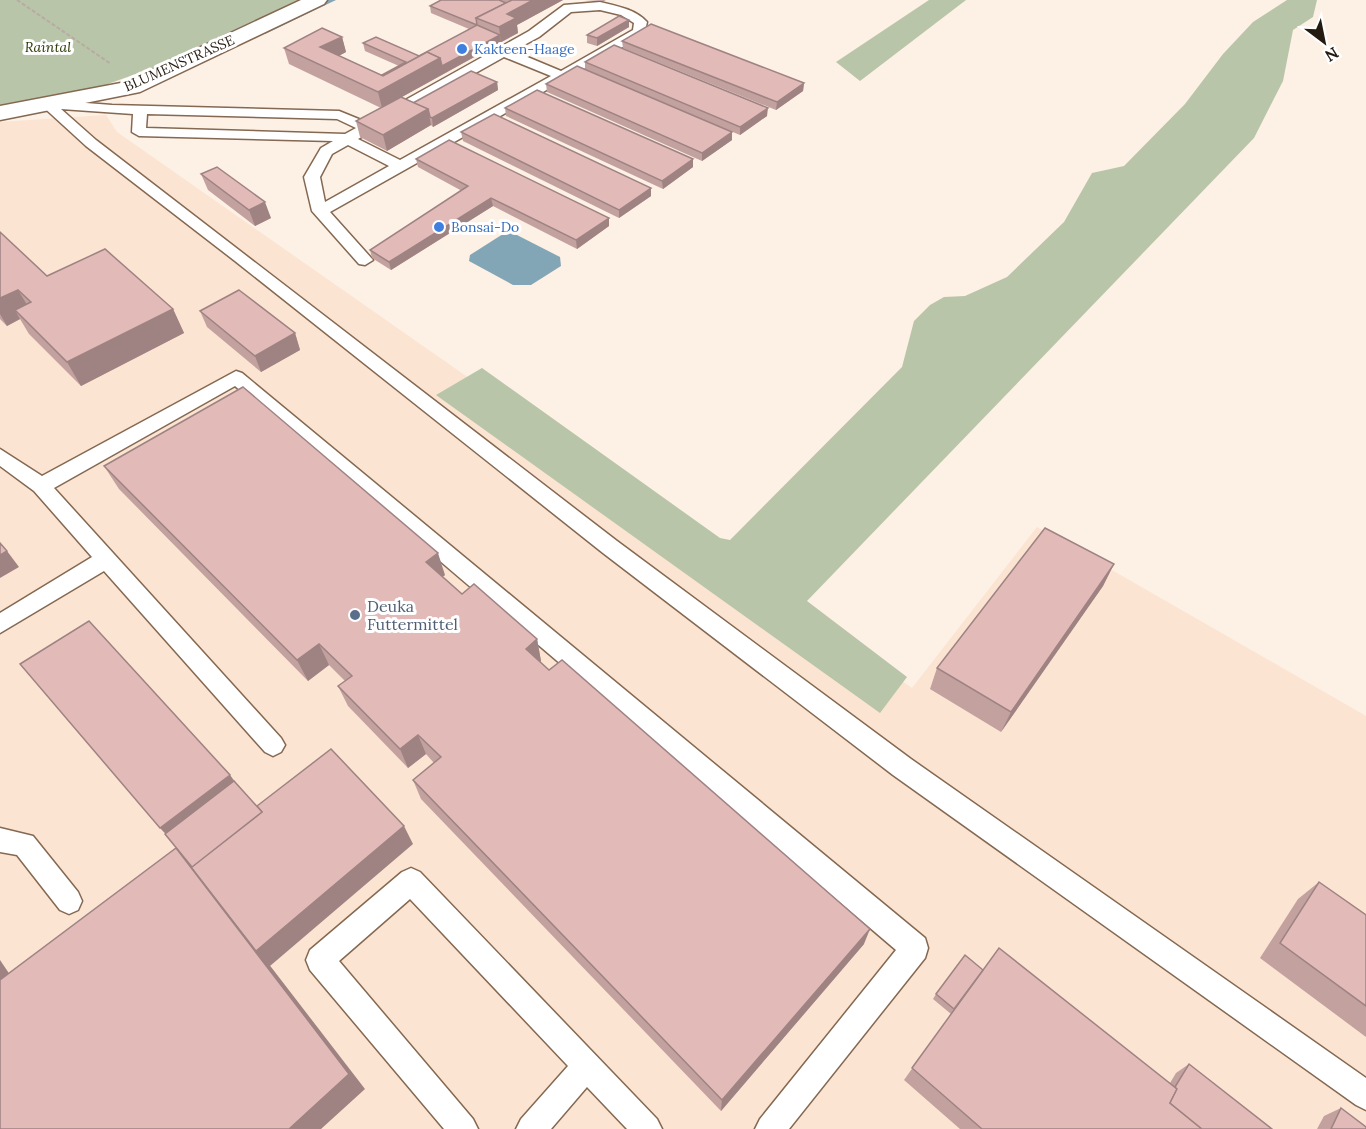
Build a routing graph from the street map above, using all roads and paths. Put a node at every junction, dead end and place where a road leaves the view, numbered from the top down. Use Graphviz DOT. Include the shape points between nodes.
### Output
graph roads {
  1 [pos="17,0"];
  2 [pos="317,0"];
  3 [pos="504,52"];
  4 [pos="562,76"];
  5 [pos="132,87"];
  6 [pos="46,104"];
  7 [pos="140,109"];
  8 [pos="0,113"];
  9 [pos="367,128"];
  10 [pos="348,139"];
  11 [pos="400,166"];
  12 [pos="320,211"];
  13 [pos="365,260"];
  14 [pos="0,456"];
  15 [pos="41,486"];
  16 [pos="106,559"];
  17 [pos="0,624"];
  18 [pos="273,745"];
  19 [pos="0,840"];
  20 [pos="69,902"];
  21 [pos="587,1066"];
  22 [pos="1366,1095"];
  23 [pos="463,1129"];
  24 [pos="531,1129"];
  25 [pos="647,1129"];
  26 [pos="770,1129"];
  1 -- 5 [label="path" via="132,79"];
  2 -- 5 [label="street, BLUMENSTRASSE"];
  3 -- 4 [label="lane"];
  3 -- 4 [label="lane" via="568,8 600,6 641,21 639,32"];
  3 -- 9 [label="lane"];
  4 -- 11 [label="lane"];
  5 -- 6 [label="street, BLUMENSTRASSE"];
  6 -- 7 [label="lane"];
  6 -- 8 [label="street, BLUMENSTRASSE"];
  6 -- 22 [label="lane" via="610,547 892,760"];
  7 -- 9 [label="lane" via="339,115"];
  7 -- 10 [label="lane" via="139,132"];
  9 -- 10 [label="lane"];
  10 -- 11 [label="lane"];
  10 -- 12 [label="lane" via="326,152 312,177"];
  11 -- 12 [label="lane"];
  12 -- 13 [label="lane"];
  14 -- 15 [label="lane"];
  15 -- 16 [label="lane"];
  15 -- 26 [label="lane" via="236,378 915,948"];
  16 -- 17 [label="lane"];
  16 -- 18 [label="lane"];
  19 -- 20 [label="lane" via="24,844"];
  21 -- 23 [label="lane" via="411,881 320,960"];
  21 -- 24 [label="lane"];
  21 -- 25 [label="lane"];
}
